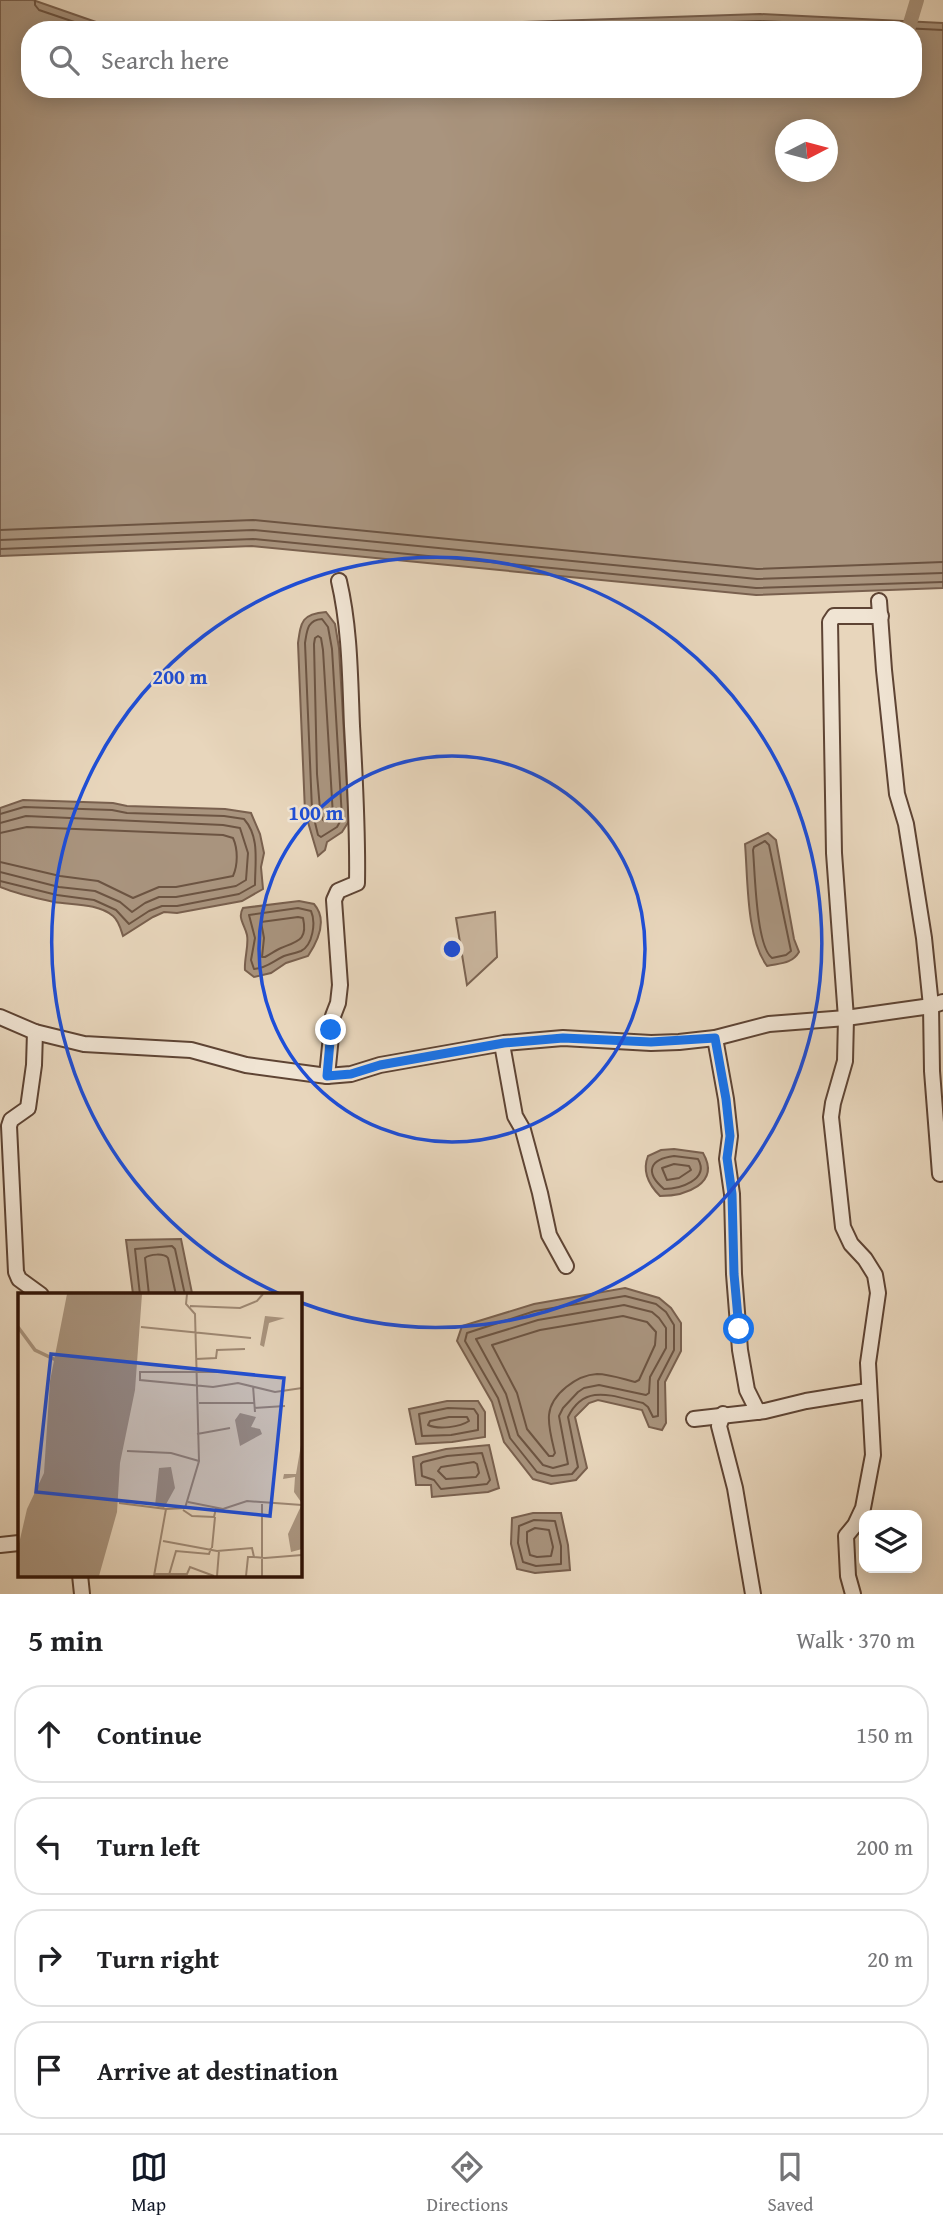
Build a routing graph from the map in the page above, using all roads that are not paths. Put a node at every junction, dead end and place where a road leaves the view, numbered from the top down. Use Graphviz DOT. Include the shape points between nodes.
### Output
graph roads {
  1 [pos="339,581"];
  2 [pos="937,1004"];
  3 [pos="0,1017"];
  4 [pos="846,1018"];
  5 [pos="36,1032"];
  6 [pos="715,1038"];
  7 [pos="502,1044"];
  8 [pos="327,1076"];
  9 [pos="940,1174"];
  10 [pos="7,1228"];
  11 [pos="566,1266"];
  12 [pos="38,1293"];
  13 [pos="868,1391"];
  14 [pos="758,1412"];
  15 [pos="723,1414"];
  16 [pos="694,1419"];
  17 [pos="18,1543"];
  18 [pos="0,1545"];
  19 [pos="80,1576"];
  20 [pos="82,1594"];
  21 [pos="753,1594"];
  22 [pos="853,1594"];
  1 -- 8 [label="street" via="350,673 357,883 338,891 334,900 340,985"];
  2 -- 4 [label="street"];
  2 -- 4 [label="street" via="897,794 880,609 834,616 830,622 834,853"];
  2 -- 9 [label="street" via="932,1071"];
  3 -- 5 [label="street"];
  4 -- 6 [label="street" via="769,1024"];
  4 -- 13 [label="street" via="845,1060 831,1117 844,1227 877,1284"];
  5 -- 8 [label="street" via="84,1044 191,1050 246,1065"];
  5 -- 10 [label="street" via="28,1108 10,1119"];
  6 -- 7 [label="street" via="651,1042 563,1038"];
  6 -- 14 [label="street" via="730,1136 727,1158 740,1350 747,1390"];
  7 -- 8 [label="street"];
  7 -- 11 [label="street" via="514,1116 523,1130 549,1235"];
  10 -- 12 [label="street" via="19,1279"];
  13 -- 14 [label="street"];
  13 -- 22 [label="street" via="873,1455 863,1508 846,1536"];
  14 -- 15 [label="street"];
  15 -- 16 [label="street"];
  15 -- 21 [label="street" via="719,1426"];
  17 -- 18 [label="street"];
  19 -- 20 [label="street"];
}
